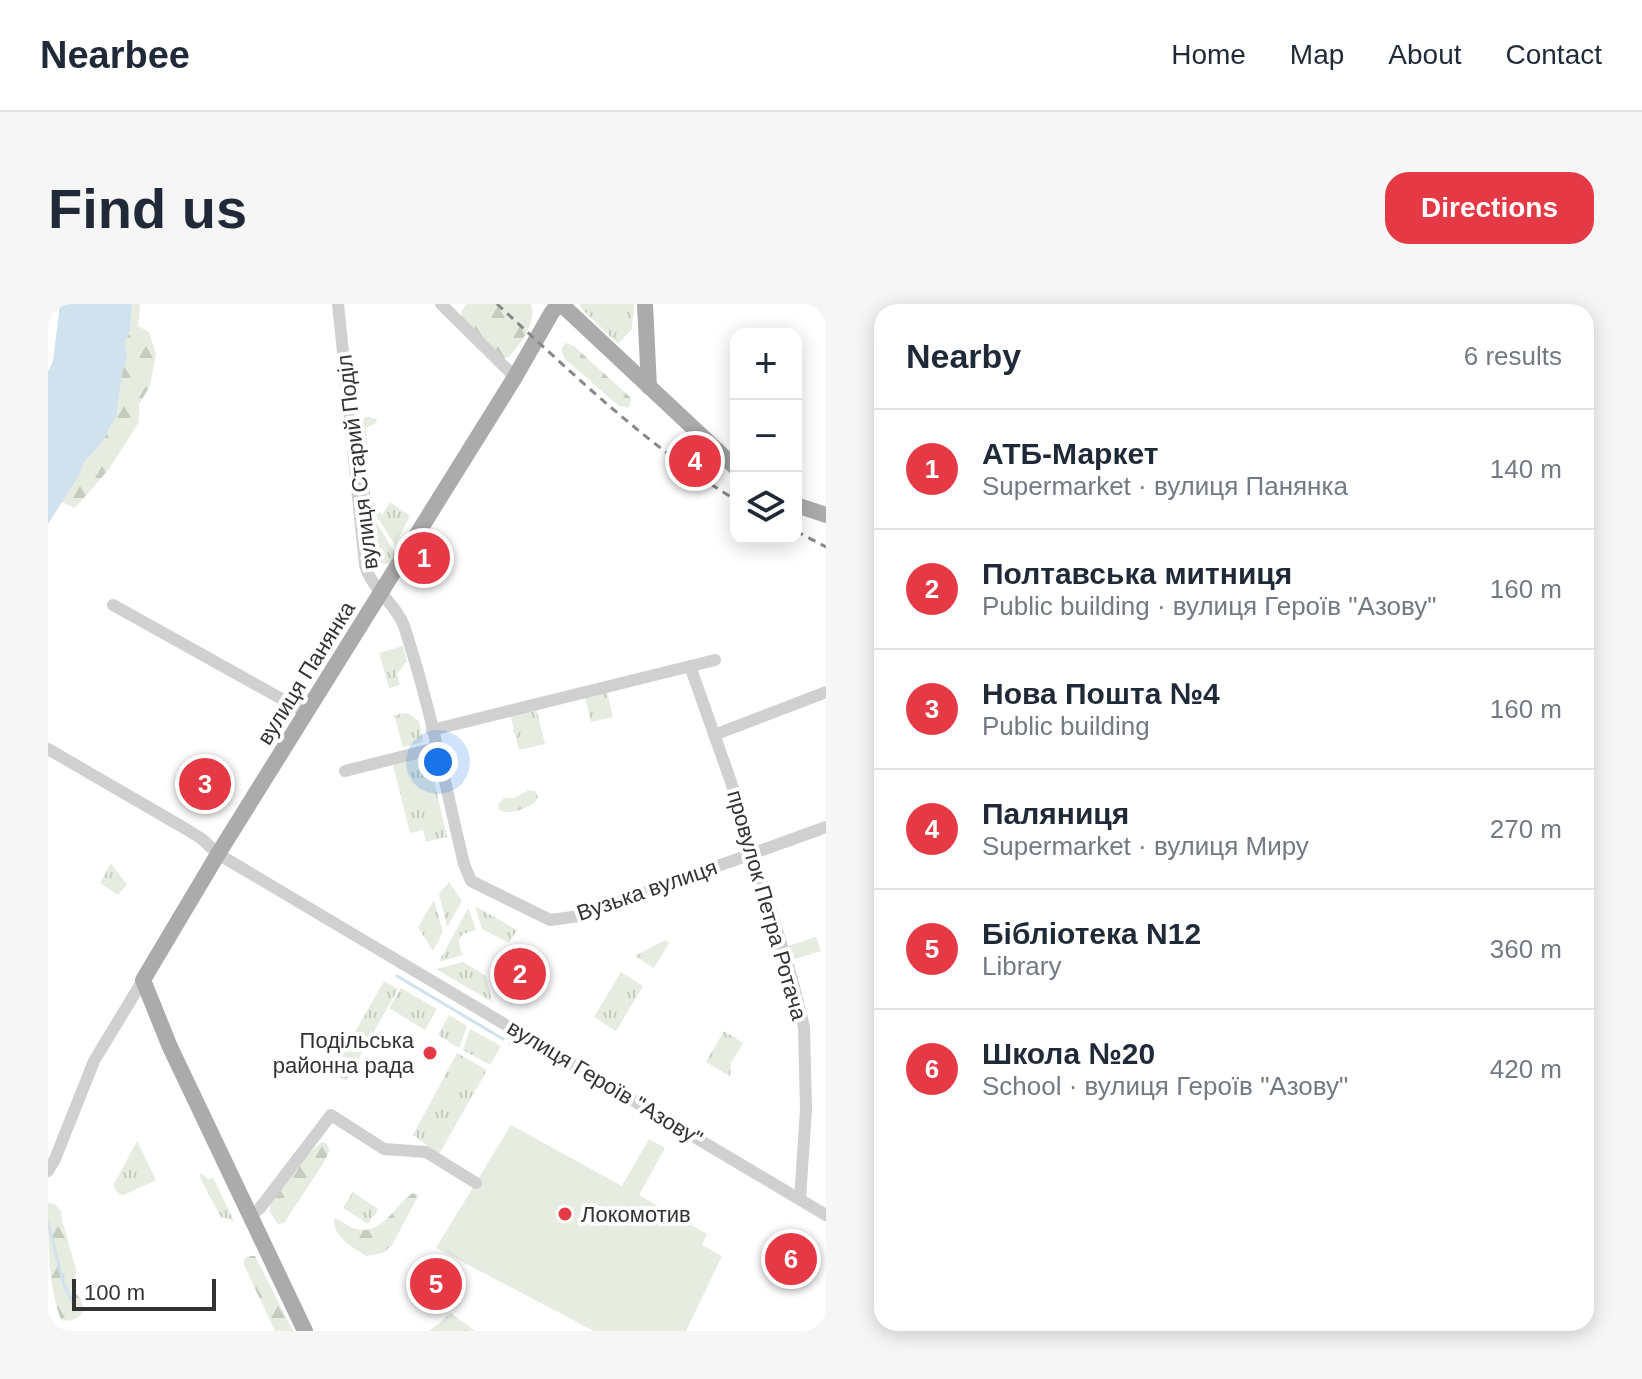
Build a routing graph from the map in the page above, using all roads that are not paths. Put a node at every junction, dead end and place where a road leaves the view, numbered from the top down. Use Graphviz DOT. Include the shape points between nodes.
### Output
graph roads {
  1 [pos="338,304"];
  2 [pos="441,304"];
  3 [pos="560,304"];
  4 [pos="645,304"];
  5 [pos="515,377"];
  6 [pos="649,387"];
  7 [pos="730,462"];
  8 [pos="802,507"];
  9 [pos="826,515"];
  10 [pos="381,594"];
  11 [pos="113,605"];
  12 [pos="715,660"];
  13 [pos="690,666"];
  14 [pos="826,692"];
  15 [pos="307,713"];
  16 [pos="432,730"];
  17 [pos="714,735"];
  18 [pos="436,748"];
  19 [pos="48,749"];
  20 [pos="345,771"];
  21 [pos="826,827"];
  22 [pos="218,854"];
  23 [pos="753,854"];
  24 [pos="471,881"];
  25 [pos="143,980"];
  26 [pos="48,1171"];
  27 [pos="476,1183"];
  28 [pos="800,1199"];
  29 [pos="826,1215"];
  30 [pos="251,1216"];
  31 [pos="305,1331"];
  1 -- 10 [label="street, вулиця Старий Поділ" via="365,565"];
  2 -- 5 [label="street"];
  3 -- 5 [label="main road, вулиця Панянка"];
  3 -- 6 [label="main road"];
  4 -- 6 [label="main road"];
  5 -- 10 [label="main road, вулиця Панянка"];
  6 -- 7 [label="main road"];
  8 -- 9 [label="main road"];
  10 -- 15 [label="main road, вулиця Панянка"];
  10 -- 16 [label="street, вулиця Старий Поділ" via="403,622"];
  11 -- 15 [label="street"];
  12 -- 13 [label="street"];
  13 -- 16 [label="street"];
  13 -- 17 [label="street, провулок Петра Ротача"];
  14 -- 17 [label="street"];
  15 -- 22 [label="main road, вулиця Панянка"];
  16 -- 18 [label="street, вулиця Старий Поділ"];
  17 -- 23 [label="street, провулок Петра Ротача"];
  18 -- 20 [label="street"];
  18 -- 24 [label="street, вулиця Старий Поділ"];
  19 -- 22 [label="street, вулиця Героїв \"Азову\"" via="202,839"];
  21 -- 23 [label="street, Вузька вулиця"];
  22 -- 25 [label="main road, вулиця Панянка"];
  22 -- 28 [label="street, вулиця Героїв \"Азову\""];
  23 -- 24 [label="street, Вузька вулиця" via="580,916 550,920"];
  23 -- 28 [label="street, провулок Петра Ротача" via="804,1027"];
  25 -- 26 [label="street" via="94,1061"];
  25 -- 30 [label="main road"];
  27 -- 30 [label="street" via="426,1152 384,1149 331,1115"];
  28 -- 29 [label="street, вулиця Героїв \"Азову\""];
  30 -- 31 [label="main road"];
}
